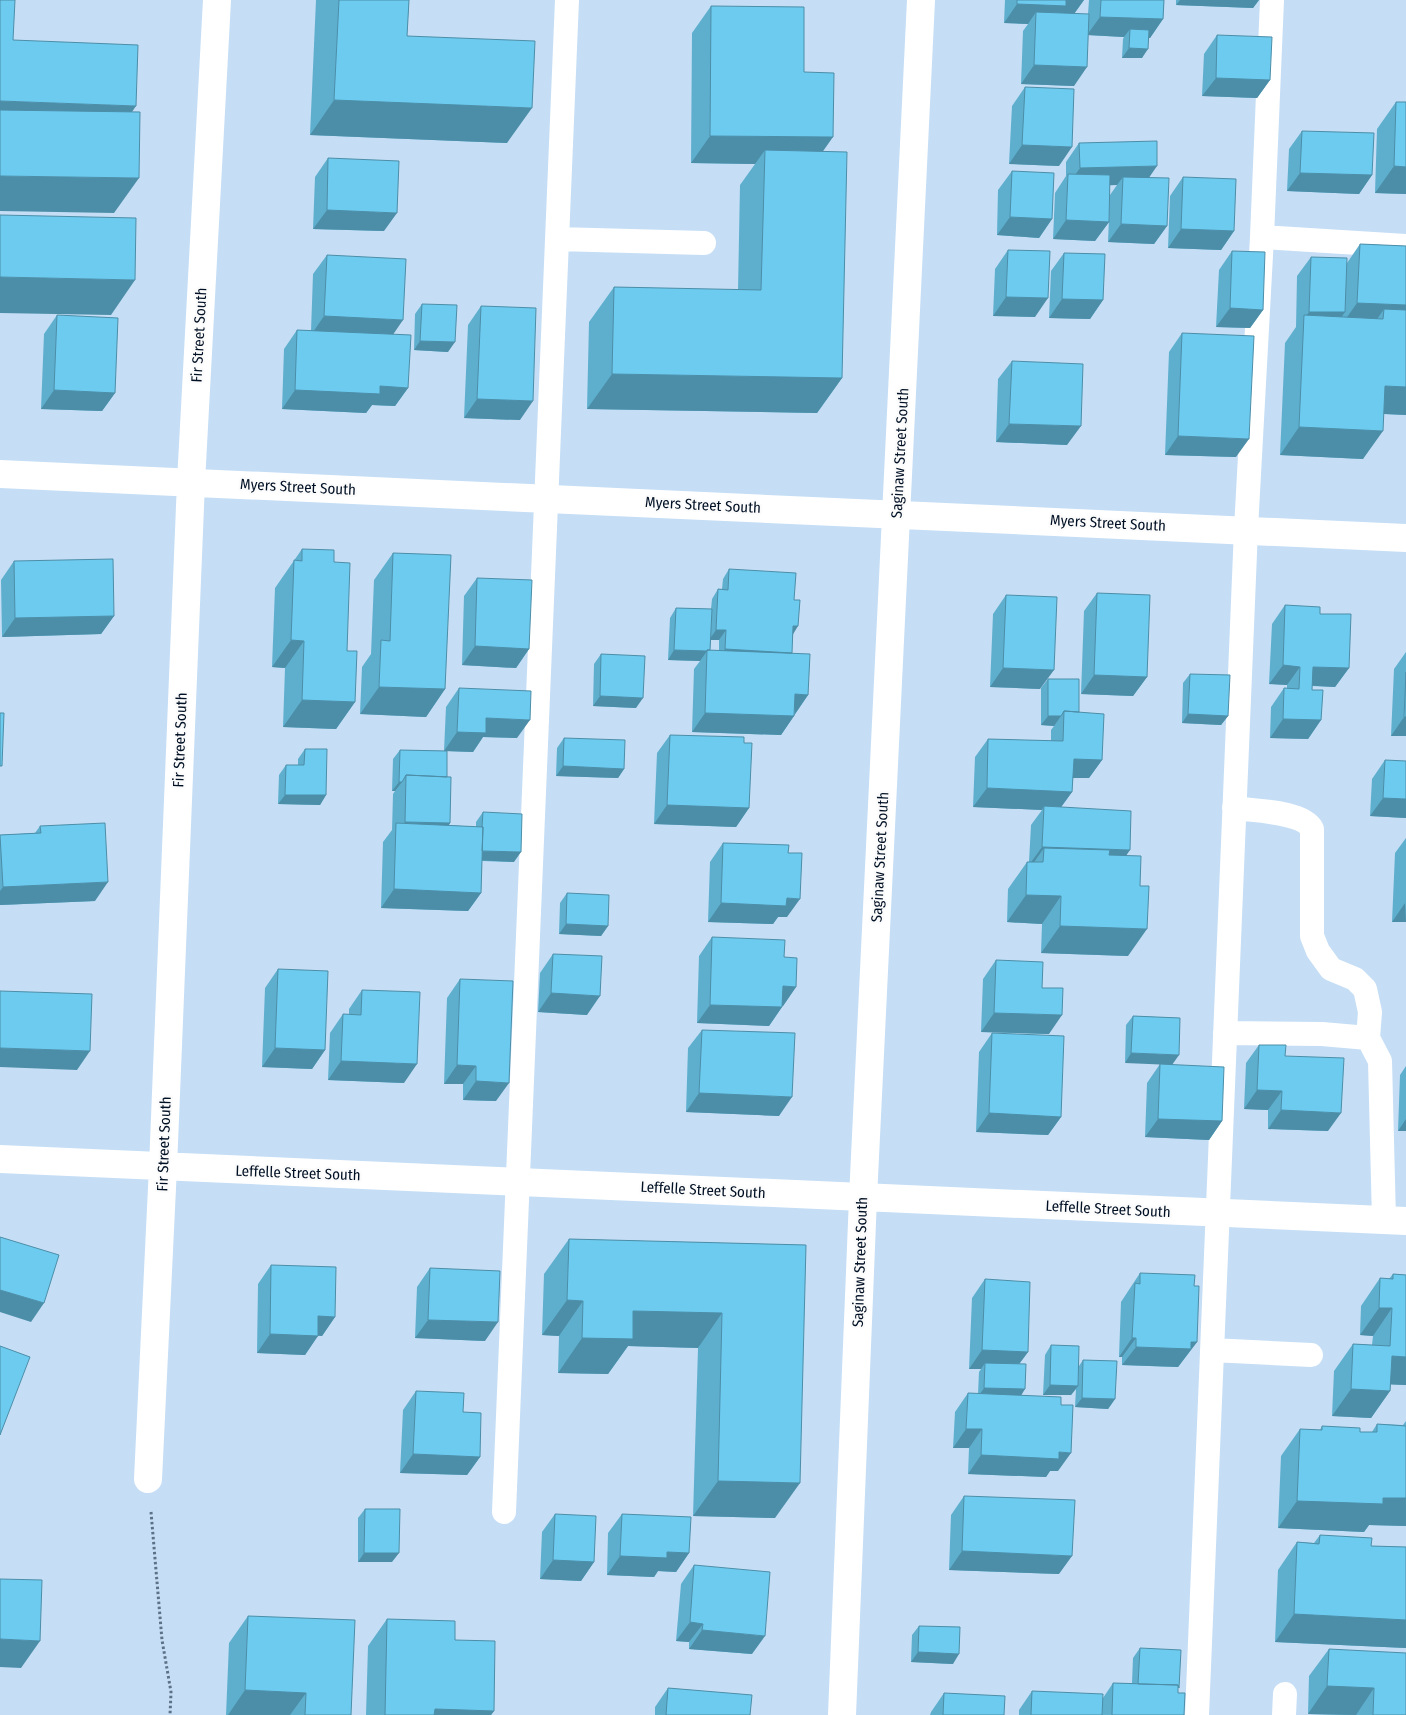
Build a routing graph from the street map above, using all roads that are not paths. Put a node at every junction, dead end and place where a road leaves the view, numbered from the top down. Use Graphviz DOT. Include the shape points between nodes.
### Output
graph roads {
  1 [pos="217,0"];
  2 [pos="567,0"];
  3 [pos="921,0"];
  4 [pos="1272,0"];
  5 [pos="1262,237"];
  6 [pos="557,239"];
  7 [pos="704,243"];
  8 [pos="1406,246"];
  9 [pos="0,474"];
  10 [pos="191,482"];
  11 [pos="547,498"];
  12 [pos="897,514"];
  13 [pos="1246,529"];
  14 [pos="1406,538"];
  15 [pos="1234,808"];
  16 [pos="1225,1033"];
  17 [pos="1368,1038"];
  18 [pos="0,1159"];
  19 [pos="163,1167"];
  20 [pos="518,1182"];
  21 [pos="862,1198"];
  22 [pos="1217,1214"];
  23 [pos="1395,1221"];
  24 [pos="1212,1350"];
  25 [pos="1311,1355"];
  26 [pos="148,1479"];
  27 [pos="504,1512"];
  28 [pos="842,1715"];
  29 [pos="1197,1715"];
  1 -- 10 [label="street, Fir Street South"];
  2 -- 6 [label="lane"];
  3 -- 12 [label="street, Saginaw Street South"];
  4 -- 5 [label="lane"];
  5 -- 8 [label="lane"];
  5 -- 13 [label="lane"];
  6 -- 7 [label="lane"];
  6 -- 11 [label="lane"];
  9 -- 10 [label="street, Myers Street South"];
  10 -- 11 [label="street, Myers Street South"];
  10 -- 19 [label="street, Fir Street South"];
  11 -- 12 [label="street, Myers Street South"];
  11 -- 20 [label="lane"];
  12 -- 13 [label="street, Myers Street South"];
  12 -- 21 [label="street, Saginaw Street South"];
  13 -- 14 [label="street, Myers Street South"];
  13 -- 15 [label="lane"];
  15 -- 16 [label="lane"];
  15 -- 17 [label="lane" via="1293,816 1309,823 1314,853 1312,936 1331,969 1355,979 1365,989 1370,1012"];
  16 -- 17 [label="lane"];
  16 -- 22 [label="lane"];
  17 -- 23 [label="lane" via="1380,1061"];
  18 -- 19 [label="street, Leffelle Street South"];
  19 -- 20 [label="street, Leffelle Street South"];
  19 -- 26 [label="street, Fir Street South"];
  20 -- 21 [label="street, Leffelle Street South"];
  20 -- 27 [label="lane"];
  21 -- 22 [label="street, Leffelle Street South"];
  21 -- 28 [label="street, Saginaw Street South"];
  22 -- 23 [label="street, Leffelle Street South"];
  22 -- 24 [label="lane"];
  24 -- 25 [label="lane"];
  24 -- 29 [label="lane"];
}
